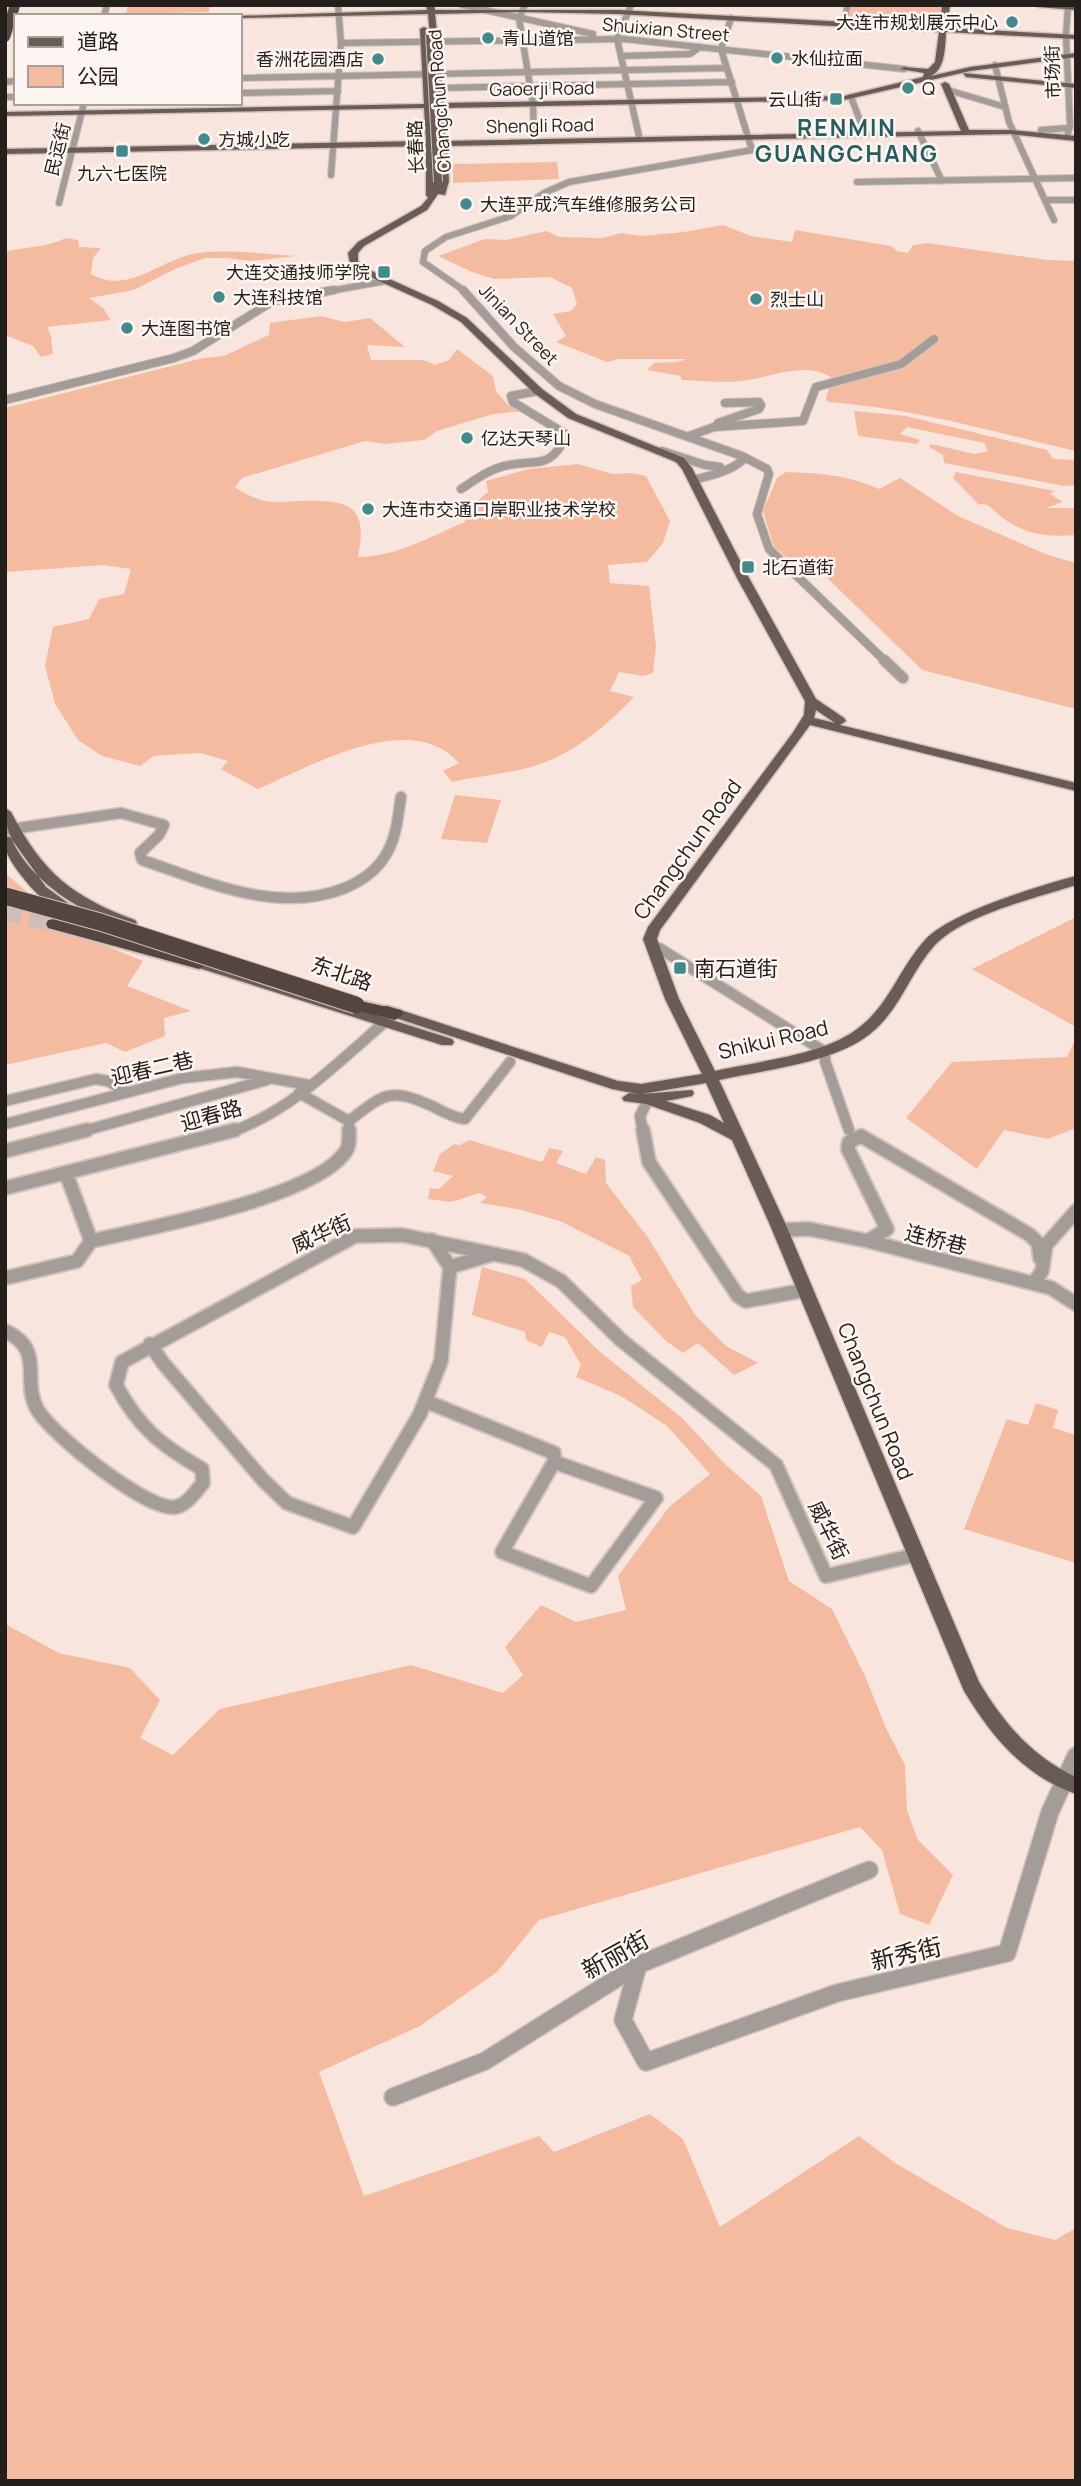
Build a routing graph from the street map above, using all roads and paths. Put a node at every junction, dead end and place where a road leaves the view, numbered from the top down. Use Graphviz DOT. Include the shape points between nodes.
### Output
graph roads {
  1 [pos="10,5"];
  2 [pos="462,5"];
  3 [pos="848,5"];
  4 [pos="946,5"];
  5 [pos="1038,5"];
  6 [pos="1072,6"];
  7 [pos="427,9"];
  8 [pos="629,9"];
  9 [pos="338,10"];
  10 [pos="490,11"];
  11 [pos="522,11"];
  12 [pos="14,15"];
  13 [pos="242,16"];
  14 [pos="12,19"];
  15 [pos="731,19"];
  16 [pos="843,25"];
  17 [pos="943,30"];
  18 [pos="430,33"];
  19 [pos="5,37"];
  20 [pos="1071,37"];
  21 [pos="617,38"];
  22 [pos="523,40"];
  23 [pos="341,43"];
  24 [pos="5,47"];
  25 [pos="700,47"];
  26 [pos="721,49"];
  27 [pos="621,56"];
  28 [pos="1071,56"];
  29 [pos="995,65"];
  30 [pos="727,68"];
  31 [pos="935,68"];
  32 [pos="904,69"];
  33 [pos="970,69"];
  34 [pos="623,70"];
  35 [pos="951,71"];
  36 [pos="527,72"];
  37 [pos="438,73"];
  38 [pos="427,74"];
  39 [pos="338,75"];
  40 [pos="981,77"];
  41 [pos="242,78"];
  42 [pos="917,79"];
  43 [pos="1000,79"];
  44 [pos="732,82"];
  45 [pos="626,84"];
  46 [pos="530,86"];
  47 [pos="1072,86"];
  48 [pos="947,87"];
  49 [pos="439,88"];
  50 [pos="338,91"];
  51 [pos="242,93"];
  52 [pos="851,97"];
  53 [pos="738,99"];
  54 [pos="630,102"];
  55 [pos="533,104"];
  56 [pos="439,105"];
  57 [pos="217,106"];
  58 [pos="429,106"];
  59 [pos="338,107"];
  60 [pos="1006,107"];
  61 [pos="83,108"];
  62 [pos="5,114"];
  63 [pos="965,130"];
  64 [pos="864,131"];
  65 [pos="1014,131"];
  66 [pos="919,133"];
  67 [pos="1071,135"];
  68 [pos="639,136"];
  69 [pos="748,136"];
  70 [pos="534,138"];
  71 [pos="442,141"];
  72 [pos="430,142"];
  73 [pos="335,143"];
  74 [pos="74,149"];
  75 [pos="5,150"];
  76 [pos="331,175"];
  77 [pos="1076,178"];
  78 [pos="1036,179"];
  79 [pos="942,181"];
  80 [pos="857,182"];
  81 [pos="1045,200"];
  82 [pos="1076,200"];
  83 [pos="59,203"];
  84 [pos="407,219"];
  85 [pos="1054,220"];
  86 [pos="386,281"];
  87 [pos="934,340"];
  88 [pos="538,391"];
  89 [pos="5,400"];
  90 [pos="725,403"];
  91 [pos="708,427"];
  92 [pos="689,436"];
  93 [pos="710,444"];
  94 [pos="662,451"];
  95 [pos="742,456"];
  96 [pos="720,467"];
  97 [pos="732,467"];
  98 [pos="767,469"];
  99 [pos="696,479"];
  100 [pos="461,489"];
  101 [pos="902,678"];
  102 [pos="811,701"];
  103 [pos="813,719"];
  104 [pos="840,721"];
  105 [pos="1076,781"];
  106 [pos="1076,787"];
  107 [pos="401,797"];
  108 [pos="5,811"];
  109 [pos="8,832"];
  110 [pos="1076,880"];
  111 [pos="1076,886"];
  112 [pos="5,896"];
  113 [pos="54,924"];
  114 [pos="659,948"];
  115 [pos="199,964"];
  116 [pos="390,1018"];
  117 [pos="825,1056"];
  118 [pos="510,1062"];
  119 [pos="271,1078"];
  120 [pos="712,1080"];
  121 [pos="304,1089"];
  122 [pos="127,1092"];
  123 [pos="622,1097"];
  124 [pos="5,1101"];
  125 [pos="647,1102"];
  126 [pos="349,1121"];
  127 [pos="5,1124"];
  128 [pos="849,1130"];
  129 [pos="738,1137"];
  130 [pos="5,1151"];
  131 [pos="66,1172"];
  132 [pos="5,1188"];
  133 [pos="1076,1211"];
  134 [pos="780,1230"];
  135 [pos="432,1240"];
  136 [pos="91,1241"];
  137 [pos="869,1241"];
  138 [pos="494,1253"];
  139 [pos="1040,1258"];
  140 [pos="450,1267"];
  141 [pos="5,1278"];
  142 [pos="1034,1283"];
  143 [pos="806,1290"];
  144 [pos="1076,1304"];
  145 [pos="5,1331"];
  146 [pos="150,1344"];
  147 [pos="425,1401"];
  148 [pos="554,1462"];
  149 [pos="915,1555"];
  150 [pos="1076,1756"];
  151 [pos="1070,1784"];
  152 [pos="869,1870"];
  153 [pos="638,1965"];
  154 [pos="393,2097"];
  1 -- 14 [label="highway, bridge"];
  2 -- 10 [label="street"];
  3 -- 16 [label="street"];
  4 -- 17 [label="main road"];
  5 -- 6 [label="main road"];
  6 -- 20 [label="street, 市场街"];
  7 -- 9 [label="main road"];
  7 -- 10 [label="main road"];
  7 -- 18 [label="main road, Changchun Road"];
  8 -- 11 [label="main road"];
  8 -- 15 [label="main road"];
  8 -- 21 [label="street"];
  9 -- 13 [label="main road"];
  9 -- 23 [label="street"];
  10 -- 11 [label="main road"];
  11 -- 21 [label="street"];
  11 -- 22 [label="street"];
  12 -- 19 [label="highway, bridge"];
  14 -- 24 [label="main road"];
  15 -- 16 [label="main road"];
  15 -- 26 [label="street"];
  16 -- 17 [label="main road"];
  17 -- 20 [label="main road"];
  17 -- 31 [label="main road"];
  18 -- 22 [label="street, Shuixian Street"];
  18 -- 23 [label="street, Shuixian Street"];
  18 -- 37 [label="main road, Changchun Road"];
  18 -- 38 [label="main road, Changchun Road"];
  18 -- 84 [label="main road, Changchun Road, bridge" via="438,182 432,199"];
  20 -- 28 [label="street, 市场街"];
  21 -- 22 [label="street, Shuixian Street"];
  21 -- 25 [label="street, Shuixian Street"];
  21 -- 27 [label="street"];
  22 -- 36 [label="street"];
  23 -- 39 [label="street"];
  25 -- 26 [label="street, Shuixian Street"];
  25 -- 27 [label="street" via="690,54"];
  26 -- 30 [label="street"];
  26 -- 32 [label="street, Shuixian Street"];
  27 -- 34 [label="street"];
  28 -- 29 [label="main road, Gaoerji Road"];
  28 -- 47 [label="street, 市场街"];
  29 -- 33 [label="main road, Gaoerji Road"];
  29 -- 43 [label="street"];
  30 -- 34 [label="street"];
  30 -- 44 [label="street"];
  31 -- 32 [label="main road, Shuixian Street"];
  31 -- 33 [label="main road, Shuixian Street"];
  31 -- 35 [label="main road"];
  31 -- 42 [label="main road"];
  32 -- 42 [label="main road" via="922,73"];
  33 -- 35 [label="main road, Gaoerji Road"];
  34 -- 36 [label="street"];
  34 -- 45 [label="street"];
  35 -- 40 [label="main road"];
  35 -- 42 [label="main road, Gaoerji Road"];
  36 -- 37 [label="street"];
  36 -- 46 [label="street"];
  37 -- 38 [label="street"];
  37 -- 49 [label="main road, Changchun Road"];
  38 -- 39 [label="street"];
  38 -- 58 [label="main road, Changchun Road"];
  39 -- 41 [label="street"];
  39 -- 50 [label="street"];
  40 -- 42 [label="main road"];
  40 -- 43 [label="main road"];
  40 -- 48 [label="main road" via="952,78"];
  42 -- 48 [label="main road" via="935,80"];
  42 -- 52 [label="main road, Gaoerji Road"];
  43 -- 47 [label="main road"];
  43 -- 60 [label="street"];
  44 -- 45 [label="street"];
  44 -- 53 [label="street"];
  45 -- 46 [label="street"];
  45 -- 54 [label="street"];
  46 -- 49 [label="street"];
  46 -- 55 [label="street"];
  47 -- 67 [label="street, 市场街"];
  48 -- 60 [label="street"];
  48 -- 63 [label="main road"];
  49 -- 56 [label="main road, Changchun Road"];
  50 -- 51 [label="street"];
  50 -- 59 [label="street"];
  52 -- 53 [label="main road, Gaoerji Road"];
  52 -- 64 [label="street"];
  53 -- 54 [label="main road, Gaoerji Road"];
  53 -- 69 [label="street"];
  54 -- 55 [label="main road, Gaoerji Road"];
  54 -- 68 [label="street"];
  55 -- 56 [label="main road, Gaoerji Road"];
  55 -- 70 [label="street"];
  56 -- 58 [label="main road, Gaoerji Road"];
  56 -- 71 [label="main road, Changchun Road"];
  57 -- 59 [label="main road, Gaoerji Road"];
  57 -- 61 [label="main road, Gaoerji Road"];
  58 -- 59 [label="main road, Gaoerji Road"];
  58 -- 72 [label="main road, 长春路"];
  59 -- 73 [label="street"];
  60 -- 65 [label="street"];
  61 -- 62 [label="main road, Gaoerji Road"];
  61 -- 74 [label="street, 民运街"];
  63 -- 65 [label="main road, Shengli Road"];
  63 -- 66 [label="main road, Shengli Road"];
  64 -- 66 [label="main road, Shengli Road"];
  64 -- 69 [label="main road, Shengli Road"];
  65 -- 66 [label="main road, Shengli Road"];
  65 -- 67 [label="main road, Shengli Road"];
  65 -- 67 [label="main road, Shengli Road"];
  65 -- 78 [label="street"];
  66 -- 69 [label="main road, Shengli Road"];
  66 -- 79 [label="street"];
  68 -- 69 [label="main road, Shengli Road"];
  68 -- 70 [label="main road, Shengli Road"];
  69 -- 71 [label="main road, Shengli Road"];
  69 -- 92 [label="street, Jinian Street" via="752,150 747,153 554,187 511,216 446,237 424,255 427,267 470,295 514,347 559,386 595,404"];
  70 -- 71 [label="main road, Shengli Road"];
  71 -- 72 [label="main road, Shengli Road"];
  71 -- 84 [label="main road, Changchun Road" via="442,193 427,210"];
  72 -- 73 [label="main road, Shengli Road"];
  72 -- 84 [label="main road, 长春路" via="431,193"];
  73 -- 74 [label="main road, Shengli Road"];
  73 -- 76 [label="street"];
  74 -- 75 [label="main road, Shengli Road"];
  74 -- 83 [label="street, 民运街"];
  77 -- 78 [label="street"];
  78 -- 79 [label="street"];
  78 -- 81 [label="street"];
  79 -- 80 [label="street"];
  81 -- 82 [label="street"];
  81 -- 85 [label="street"];
  84 -- 86 [label="main road, Changchun Road" via="352,253 356,265"];
  86 -- 88 [label="main road, Changchun Road" via="464,320"];
  86 -- 89 [label="street" via="273,301 193,351"];
  87 -- 91 [label="street" via="901,364 816,387 803,421"];
  88 -- 94 [label="main road, Changchun Road" via="572,416"];
  88 -- 100 [label="street" via="512,397 513,401 567,435 560,453 548,462 496,468"];
  90 -- 91 [label="street" via="761,405"];
  91 -- 92 [label="street"];
  92 -- 93 [label="street, Jinian Street"];
  93 -- 95 [label="street, Jinian Street"];
  93 -- 96 [label="street" via="725,462"];
  94 -- 96 [label="street"];
  94 -- 99 [label="main road, Changchun Road" via="680,460"];
  95 -- 97 [label="street" via="744,460"];
  95 -- 98 [label="street, Jinian Street"];
  96 -- 99 [label="street"];
  97 -- 98 [label="street"];
  97 -- 99 [label="street"];
  98 -- 101 [label="street" via="757,514 769,549"];
  99 -- 102 [label="main road, Changchun Road"];
  102 -- 103 [label="main road"];
  102 -- 104 [label="main road"];
  103 -- 104 [label="main road"];
  103 -- 106 [label="main road"];
  103 -- 120 [label="main road, Changchun Road" via="650,939 672,999"];
  104 -- 105 [label="main road"];
  107 -- 109 [label="street" via="391,846 366,878 343,891 288,901 262,898 142,860 140,853 164,825 121,813"];
  108 -- 109 [label="main road, 东北路"];
  109 -- 115 [label="main road, 东北路" via="24,870 48,898 121,935"];
  109 -- 116 [label="main road, 东北路" via="42,874 83,905"];
  110 -- 117 [label="main road, Shikui Road" via="948,927 929,944 882,1017"];
  111 -- 117 [label="main road, Shikui Road" via="953,932 937,947 892,1018 859,1046"];
  112 -- 116 [label="highway, bridge" via="100,922"];
  113 -- 115 [label="highway"];
  114 -- 117 [label="street"];
  115 -- 116 [label="main road, 东北路"];
  116 -- 118 [label="main road, 东北路"];
  116 -- 120 [label="main road, 东北路" via="617,1086 641,1089"];
  116 -- 121 [label="street, 迎春路"];
  117 -- 120 [label="main road, Shikui Road"];
  117 -- 128 [label="street"];
  118 -- 123 [label="main road, 东北路"];
  118 -- 126 [label="street" via="465,1119 397,1092 384,1094"];
  119 -- 121 [label="street, 迎春二巷"];
  119 -- 122 [label="street, 迎春二巷" via="237,1072 208,1074"];
  119 -- 130 [label="street"];
  120 -- 123 [label="main road, 东北路" via="651,1099"];
  120 -- 129 [label="main road, Changchun Road"];
  121 -- 126 [label="street, 迎春二巷"];
  121 -- 131 [label="street, 迎春路" via="242,1129"];
  122 -- 124 [label="street" via="96,1079"];
  122 -- 127 [label="street, 迎春二巷"];
  123 -- 125 [label="main road"];
  125 -- 129 [label="main road" via="705,1119"];
  125 -- 143 [label="street" via="640,1116 649,1162 738,1296 747,1301"];
  126 -- 136 [label="street" via="346,1151 321,1174 278,1191"];
  129 -- 134 [label="main road, Changchun Road"];
  131 -- 132 [label="street, 迎春路"];
  131 -- 136 [label="street"];
  133 -- 139 [label="street" via="1045,1242"];
  134 -- 137 [label="street, 连桥巷" via="809,1229"];
  134 -- 143 [label="main road, Changchun Road"];
  135 -- 138 [label="street, 威华街"];
  135 -- 140 [label="street"];
  135 -- 146 [label="street, 威华街" via="355,1236"];
  136 -- 141 [label="street" via="76,1261"];
  137 -- 139 [label="street" via="887,1229 848,1149 849,1142 862,1136 1030,1235 1038,1243"];
  137 -- 142 [label="street, 连桥巷"];
  138 -- 140 [label="street"];
  138 -- 149 [label="street, 威华街" via="523,1260 561,1281 621,1340 776,1465 826,1576"];
  139 -- 142 [label="street" via="1042,1271"];
  140 -- 147 [label="street" via="441,1361"];
  142 -- 144 [label="street, 连桥巷"];
  143 -- 149 [label="main road, Changchun Road"];
  145 -- 146 [label="street, 威华街" via="28,1346 36,1408 57,1436 146,1500 171,1507 187,1502 203,1483 202,1469 163,1446 128,1408 116,1385 122,1362"];
  146 -- 147 [label="street" via="262,1480 287,1503 353,1527"];
  147 -- 148 [label="street" via="554,1454"];
  148 -- 148 [label="street" via="502,1552 591,1586 656,1497"];
  149 -- 151 [label="main road, Changchun Road" via="991,1721 1024,1755"];
  150 -- 151 [label="street"];
  151 -- 153 [label="street, 新秀街" via="1050,1812 1007,1953 837,1993 646,2062 623,2021"];
  152 -- 153 [label="street, 新丽街"];
  153 -- 154 [label="street, 新丽街" via="485,2061"];
}
